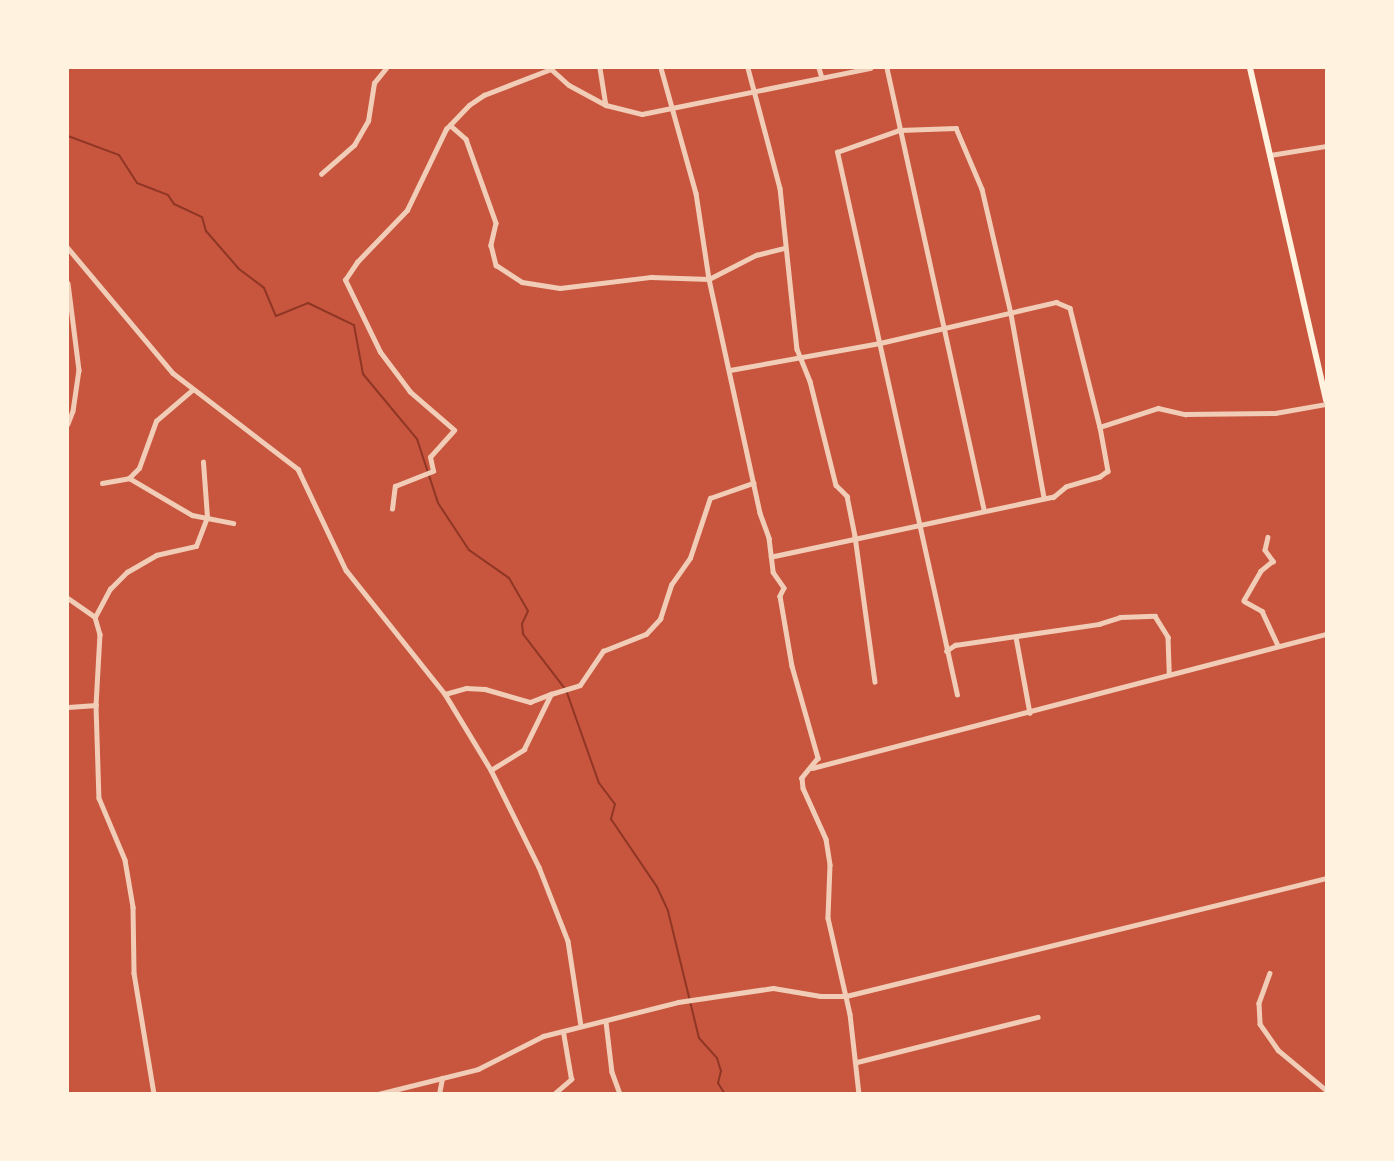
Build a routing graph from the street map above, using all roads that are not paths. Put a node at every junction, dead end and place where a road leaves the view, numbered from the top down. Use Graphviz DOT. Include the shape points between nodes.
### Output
graph roads {
  1 [pos="386,68"];
  2 [pos="550,68"];
  3 [pos="600,68"];
  4 [pos="662,68"];
  5 [pos="748,68"];
  6 [pos="819,68"];
  7 [pos="870,68"];
  8 [pos="887,68"];
  9 [pos="1250,68"];
  10 [pos="822,78"];
  11 [pos="753,92"];
  12 [pos="606,105"];
  13 [pos="671,110"];
  14 [pos="450,125"];
  15 [pos="899,130"];
  16 [pos="1326,146"];
  17 [pos="1270,154"];
  18 [pos="321,174"];
  19 [pos="68,248"];
  20 [pos="785,248"];
  21 [pos="709,279"];
  22 [pos="68,283"];
  23 [pos="1011,314"];
  24 [pos="944,328"];
  25 [pos="879,343"];
  26 [pos="801,358"];
  27 [pos="730,370"];
  28 [pos="192,390"];
  29 [pos="1326,402"];
  30 [pos="68,424"];
  31 [pos="1100,427"];
  32 [pos="203,462"];
  33 [pos="129,478"];
  34 [pos="102,483"];
  35 [pos="753,483"];
  36 [pos="1044,498"];
  37 [pos="392,509"];
  38 [pos="984,510"];
  39 [pos="207,517"];
  40 [pos="233,523"];
  41 [pos="917,526"];
  42 [pos="855,536"];
  43 [pos="1268,537"];
  44 [pos="771,557"];
  45 [pos="68,598"];
  46 [pos="95,616"];
  47 [pos="1326,634"];
  48 [pos="1016,637"];
  49 [pos="1278,646"];
  50 [pos="946,651"];
  51 [pos="1169,674"];
  52 [pos="875,682"];
  53 [pos="445,694"];
  54 [pos="551,694"];
  55 [pos="957,695"];
  56 [pos="96,705"];
  57 [pos="68,707"];
  58 [pos="1030,713"];
  59 [pos="812,768"];
  60 [pos="491,770"];
  61 [pos="1326,878"];
  62 [pos="1270,973"];
  63 [pos="846,996"];
  64 [pos="1037,1017"];
  65 [pos="606,1022"];
  66 [pos="581,1026"];
  67 [pos="563,1032"];
  68 [pos="857,1062"];
  69 [pos="442,1078"];
  70 [pos="1326,1090"];
  71 [pos="154,1094"];
  72 [pos="378,1094"];
  73 [pos="439,1094"];
  74 [pos="554,1094"];
  75 [pos="620,1094"];
  76 [pos="859,1094"];
  1 -- 18 [label="street" via="374,83 368,121 354,145"];
  2 -- 12 [label="street" via="569,85"];
  2 -- 14 [label="street" via="484,95"];
  3 -- 12 [label="street"];
  4 -- 13 [label="street"];
  5 -- 11 [label="street"];
  6 -- 10 [label="street"];
  7 -- 10 [label="street"];
  8 -- 15 [label="street"];
  9 -- 17 [label="main road"];
  10 -- 11 [label="street"];
  11 -- 13 [label="street"];
  11 -- 20 [label="street" via="780,189"];
  12 -- 13 [label="street" via="629,113"];
  13 -- 21 [label="street" via="696,193"];
  14 -- 21 [label="street" via="466,139 496,223 491,245 496,265 522,282 560,288 651,277"];
  14 -- 37 [label="street" via="407,210 345,280 380,352 410,392 454,430 430,457 430,472 395,486"];
  15 -- 23 [label="street" via="956,128 977,171"];
  15 -- 24 [label="street"];
  15 -- 25 [label="street" via="837,153"];
  16 -- 17 [label="street"];
  17 -- 29 [label="main road"];
  19 -- 28 [label="street"];
  20 -- 21 [label="street" via="756,255"];
  20 -- 26 [label="street"];
  21 -- 27 [label="street"];
  22 -- 30 [label="street" via="79,370 74,411"];
  23 -- 24 [label="street"];
  23 -- 31 [label="street" via="1056,302 1070,308"];
  23 -- 36 [label="street"];
  24 -- 25 [label="street"];
  24 -- 38 [label="street"];
  25 -- 26 [label="street"];
  25 -- 41 [label="street"];
  26 -- 27 [label="street"];
  26 -- 42 [label="street" via="836,485 847,496"];
  27 -- 35 [label="street"];
  28 -- 33 [label="street" via="156,421 139,468"];
  28 -- 53 [label="street" via="298,469 346,570"];
  29 -- 31 [label="street" via="1275,413 1185,414 1158,408"];
  31 -- 36 [label="street" via="1108,471"];
  32 -- 39 [label="street"];
  33 -- 34 [label="street"];
  33 -- 39 [label="street" via="192,515"];
  35 -- 44 [label="street"];
  35 -- 54 [label="street" via="710,498 690,558 672,585 660,619 646,634 603,651 580,685"];
  36 -- 38 [label="street"];
  38 -- 41 [label="street"];
  39 -- 40 [label="street"];
  39 -- 46 [label="street" via="196,546 156,555 127,572 110,589"];
  41 -- 42 [label="street"];
  41 -- 50 [label="street"];
  42 -- 44 [label="street"];
  42 -- 52 [label="street"];
  43 -- 49 [label="street" via="1265,550 1273,561 1261,571 1244,601 1262,611"];
  44 -- 59 [label="street" via="773,572 784,588 780,596 792,666 818,758"];
  45 -- 46 [label="street"];
  46 -- 56 [label="street" via="102,656"];
  47 -- 49 [label="street"];
  48 -- 50 [label="street" via="955,645"];
  48 -- 51 [label="street" via="1120,617 1155,616 1168,637"];
  48 -- 58 [label="street"];
  49 -- 51 [label="street"];
  50 -- 55 [label="street"];
  51 -- 58 [label="street"];
  53 -- 54 [label="street" via="466,688 485,689 530,702"];
  53 -- 60 [label="street"];
  54 -- 60 [label="street" via="524,749"];
  56 -- 57 [label="street"];
  56 -- 71 [label="street" via="99,798 125,860 133,907 134,973"];
  58 -- 59 [label="street"];
  59 -- 63 [label="street" via="802,778 803,788 826,839 830,865 828,918"];
  60 -- 66 [label="street" via="539,867 568,941"];
  61 -- 63 [label="street"];
  62 -- 70 [label="street" via="1259,1003 1260,1024 1278,1050"];
  63 -- 65 [label="street" via="820,996 780,988 704,996"];
  63 -- 68 [label="street"];
  64 -- 68 [label="street"];
  65 -- 66 [label="street"];
  65 -- 75 [label="street" via="612,1072"];
  66 -- 67 [label="street"];
  67 -- 69 [label="street" via="543,1036 478,1069"];
  67 -- 74 [label="street" via="571,1079"];
  68 -- 76 [label="street"];
  69 -- 72 [label="street"];
  69 -- 73 [label="street"];
}
